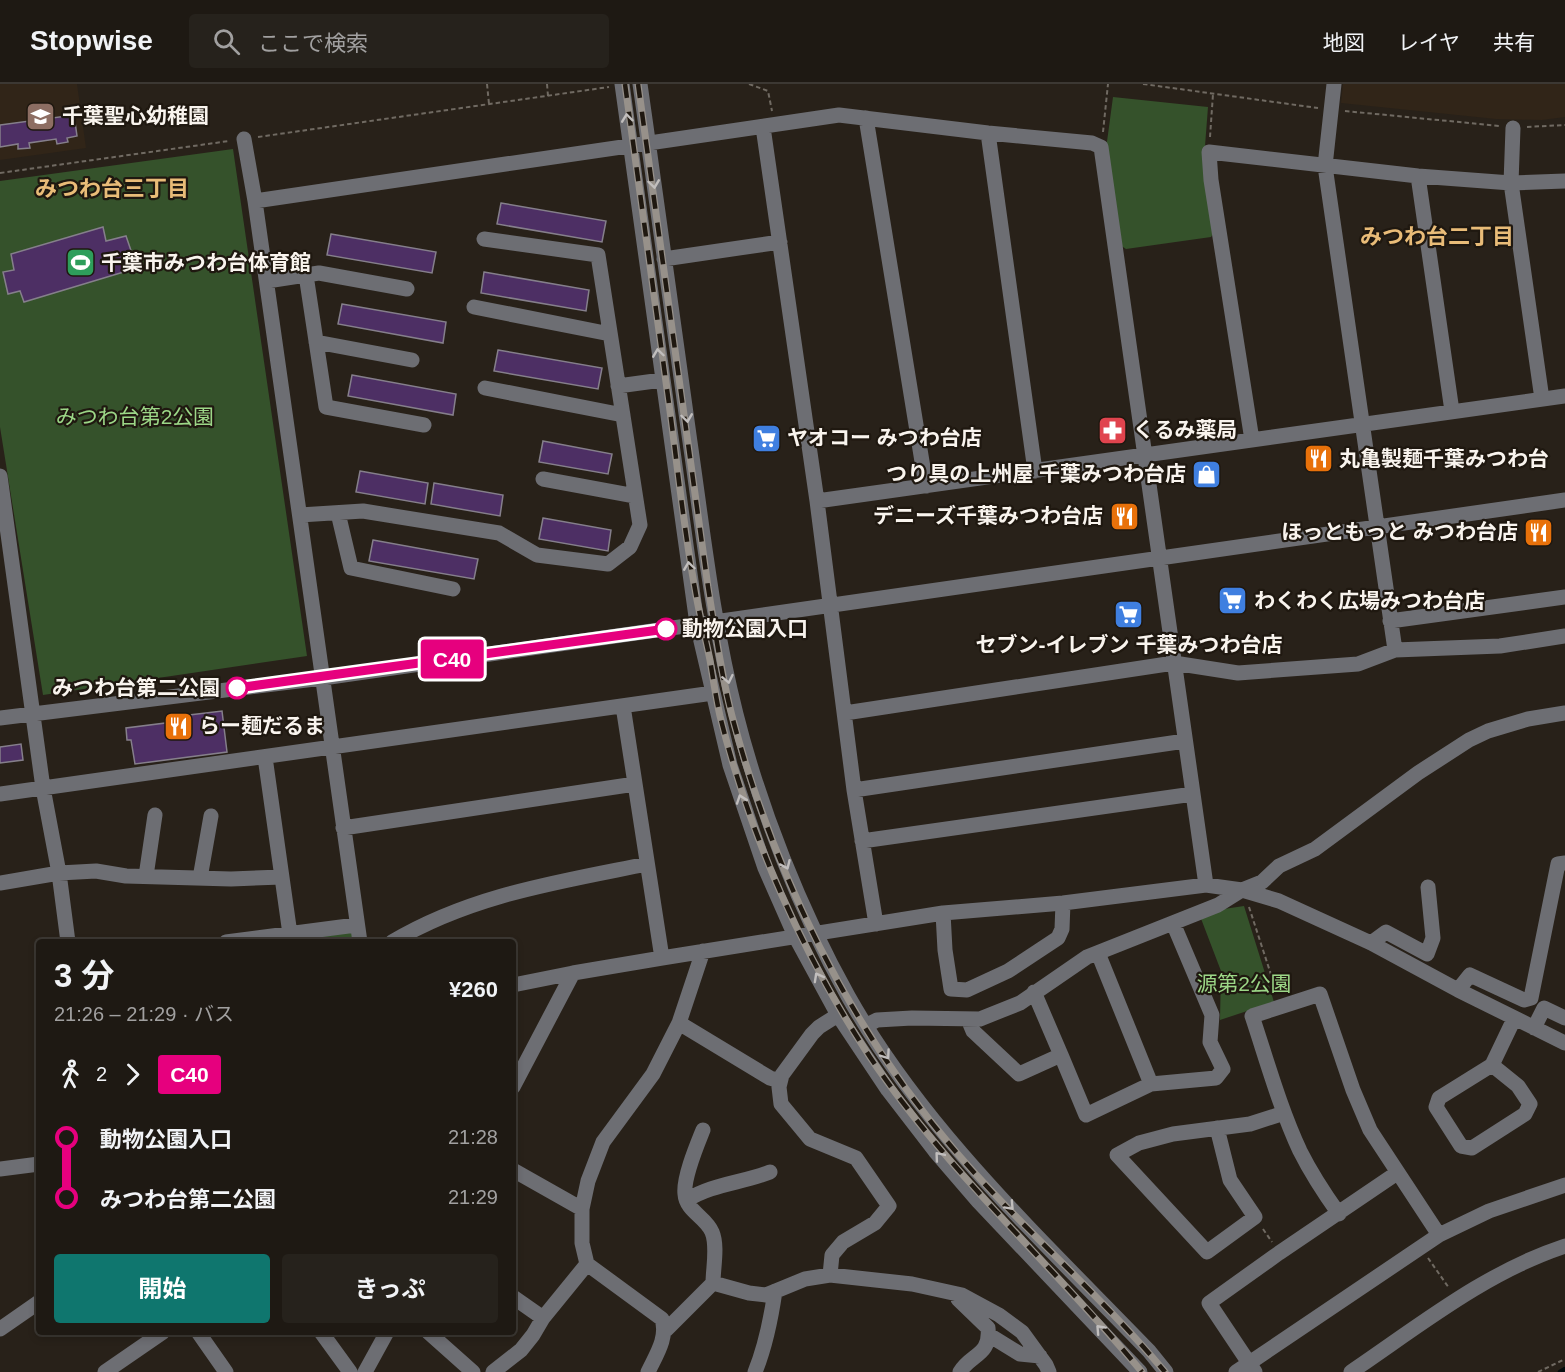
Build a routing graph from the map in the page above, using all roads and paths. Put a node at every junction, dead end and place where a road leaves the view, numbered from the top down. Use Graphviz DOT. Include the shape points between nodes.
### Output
graph roads {
  1 [pos="487,84"];
  2 [pos="547,84"];
  3 [pos="640,84"];
  4 [pos="749,84"];
  5 [pos="1108,84"];
  6 [pos="1143,84"];
  7 [pos="1334,84"];
  8 [pos="622,85"];
  9 [pos="1213,94"];
  10 [pos="548,96"];
  11 [pos="489,104"];
  12 [pos="1331,110"];
  13 [pos="866,118"];
  14 [pos="1565,125"];
  15 [pos="769,126"];
  16 [pos="1513,128"];
  17 [pos="988,133"];
  18 [pos="244,139"];
  19 [pos="649,143"];
  20 [pos="630,146"];
  21 [pos="1101,147"];
  22 [pos="1209,152"];
  23 [pos="1325,166"];
  24 [pos="0,173"];
  25 [pos="1418,176"];
  26 [pos="1565,181"];
  27 [pos="1511,183"];
  28 [pos="255,201"];
  29 [pos="484,239"];
  30 [pos="780,242"];
  31 [pos="664,258"];
  32 [pos="306,275"];
  33 [pos="267,281"];
  34 [pos="407,289"];
  35 [pos="474,307"];
  36 [pos="610,334"];
  37 [pos="316,342"];
  38 [pos="412,360"];
  39 [pos="662,380"];
  40 [pos="618,386"];
  41 [pos="485,388"];
  42 [pos="1565,396"];
  43 [pos="1542,399"];
  44 [pos="1452,411"];
  45 [pos="623,415"];
  46 [pos="1363,424"];
  47 [pos="424,425"];
  48 [pos="1251,440"];
  49 [pos="1145,456"];
  50 [pos="1035,471"];
  51 [pos="0,476"];
  52 [pos="543,479"];
  53 [pos="926,486"];
  54 [pos="635,496"];
  55 [pos="1565,500"];
  56 [pos="817,501"];
  57 [pos="339,513"];
  58 [pos="300,515"];
  59 [pos="1376,528"];
  60 [pos="1159,558"];
  61 [pos="453,589"];
  62 [pos="1565,597"];
  63 [pos="831,605"];
  64 [pos="1390,621"];
  65 [pos="716,622"];
  66 [pos="697,624"];
  67 [pos="1565,636"];
  68 [pos="1395,650"];
  69 [pos="1174,663"];
  70 [pos="323,678"];
  71 [pos="713,693"];
  72 [pos="623,706"];
  73 [pos="33,713"];
  74 [pos="844,713"];
  75 [pos="1565,713"];
  76 [pos="0,718"];
  77 [pos="1185,741"];
  78 [pos="332,747"];
  79 [pos="265,757"];
  80 [pos="635,784"];
  81 [pos="43,788"];
  82 [pos="854,790"];
  83 [pos="0,794"];
  84 [pos="1193,794"];
  85 [pos="155,815"];
  86 [pos="211,816"];
  87 [pos="343,828"];
  88 [pos="862,841"];
  89 [pos="1565,863"];
  90 [pos="647,864"];
  91 [pos="58,873"];
  92 [pos="146,876"];
  93 [pos="282,877"];
  94 [pos="200,878"];
  95 [pos="0,883"];
  96 [pos="1206,885"];
  97 [pos="1428,887"];
  98 [pos="1247,891"];
  99 [pos="1063,903"];
  100 [pos="943,913"];
  101 [pos="1173,923"];
  102 [pos="876,924"];
  103 [pos="356,925"];
  104 [pos="290,934"];
  105 [pos="817,934"];
  106 [pos="795,936"];
  107 [pos="68,939"];
  108 [pos="250,939"];
  109 [pos="359,939"];
  110 [pos="398,939"];
  111 [pos="1371,943"];
  112 [pos="703,951"];
  113 [pos="1098,953"];
  114 [pos="662,958"];
  115 [pos="573,973"];
  116 [pos="516,984"];
  117 [pos="1458,990"];
  118 [pos="1034,992"];
  119 [pos="1281,1007"];
  120 [pos="838,1015"];
  121 [pos="1514,1018"];
  122 [pos="1565,1018"];
  123 [pos="968,1019"];
  124 [pos="679,1023"];
  125 [pos="867,1025"];
  126 [pos="1534,1028"];
  127 [pos="1565,1043"];
  128 [pos="1060,1055"];
  129 [pos="1491,1065"];
  130 [pos="780,1081"];
  131 [pos="516,1082"];
  132 [pos="1151,1084"];
  133 [pos="1284,1113"];
  134 [pos="1216,1128"];
  135 [pos="703,1130"];
  136 [pos="36,1164"];
  137 [pos="0,1169"];
  138 [pos="516,1172"];
  139 [pos="770,1172"];
  140 [pos="1397,1173"];
  141 [pos="1565,1185"];
  142 [pos="687,1200"];
  143 [pos="582,1209"];
  144 [pos="1339,1214"];
  145 [pos="1256,1216"];
  146 [pos="1439,1235"];
  147 [pos="1565,1246"];
  148 [pos="1421,1247"];
  149 [pos="1279,1253"];
  150 [pos="587,1264"];
  151 [pos="830,1275"];
  152 [pos="713,1283"];
  153 [pos="775,1291"];
  154 [pos="951,1293"];
  155 [pos="516,1299"];
  156 [pos="1457,1300"];
  157 [pos="36,1304"];
  158 [pos="543,1318"];
  159 [pos="0,1329"];
  160 [pos="666,1330"];
  161 [pos="159,1335"];
  162 [pos="200,1335"];
  163 [pos="323,1335"];
  164 [pos="385,1335"];
  165 [pos="431,1335"];
  166 [pos="989,1335"];
  167 [pos="1040,1356"];
  168 [pos="1565,1359"];
  169 [pos="1247,1369"];
  170 [pos="105,1372"];
  171 [pos="226,1372"];
  172 [pos="350,1372"];
  173 [pos="365,1372"];
  174 [pos="473,1372"];
  175 [pos="493,1372"];
  176 [pos="648,1372"];
  177 [pos="755,1372"];
  178 [pos="960,1372"];
  179 [pos="1049,1372"];
  180 [pos="1140,1372"];
  181 [pos="1166,1372"];
  182 [pos="1351,1372"];
  183 [pos="1538,1372"];
  1 -- 11 [label="path"];
  2 -- 10 [label="path"];
  3 -- 19 [label="street"];
  4 -- 15 [label="path" via="768,91"];
  5 -- 21 [label="path"];
  6 -- 9 [label="path"];
  7 -- 12 [label="street"];
  8 -- 10 [label="path"];
  20 -- 8 [label="street, one-way"];
  9 -- 12 [label="path"];
  9 -- 22 [label="path"];
  10 -- 11 [label="path"];
  11 -- 18 [label="path"];
  12 -- 16 [label="path"];
  12 -- 23 [label="street"];
  13 -- 15 [label="street" via="839,115"];
  13 -- 17 [label="street"];
  13 -- 53 [label="street"];
  14 -- 16 [label="path"];
  15 -- 19 [label="street"];
  15 -- 30 [label="street"];
  16 -- 27 [label="street"];
  17 -- 21 [label="street"];
  17 -- 50 [label="street"];
  18 -- 24 [label="path"];
  18 -- 28 [label="street"];
  19 -- 20 [label="street"];
  19 -- 31 [label="street, one-way"];
  20 -- 28 [label="street"];
  39 -- 20 [label="street, one-way"];
  21 -- 49 [label="street"];
  22 -- 23 [label="street"];
  22 -- 48 [label="street"];
  23 -- 25 [label="street"];
  23 -- 46 [label="street"];
  25 -- 27 [label="street"];
  25 -- 44 [label="street"];
  26 -- 27 [label="street"];
  27 -- 43 [label="street"];
  28 -- 33 [label="street"];
  29 -- 36 [label="street" via="598,255"];
  30 -- 31 [label="street"];
  30 -- 56 [label="street"];
  31 -- 65 [label="street, one-way"];
  32 -- 33 [label="street"];
  32 -- 34 [label="street" via="319,273"];
  32 -- 37 [label="street"];
  33 -- 58 [label="street"];
  35 -- 36 [label="street"];
  36 -- 40 [label="street"];
  37 -- 38 [label="street"];
  37 -- 47 [label="street" via="326,407"];
  39 -- 40 [label="street"];
  66 -- 39 [label="street, one-way"];
  40 -- 45 [label="street"];
  41 -- 45 [label="street"];
  42 -- 43 [label="street"];
  43 -- 44 [label="street"];
  44 -- 46 [label="street"];
  45 -- 54 [label="street"];
  46 -- 48 [label="street"];
  46 -- 59 [label="street"];
  48 -- 49 [label="street"];
  49 -- 50 [label="street"];
  49 -- 60 [label="street"];
  50 -- 53 [label="street"];
  51 -- 73 [label="street"];
  52 -- 54 [label="street"];
  53 -- 56 [label="street"];
  54 -- 57 [label="street" via="640,525 630,547 608,564 537,555 499,533 363,511"];
  55 -- 59 [label="street"];
  56 -- 63 [label="street"];
  57 -- 58 [label="street"];
  57 -- 61 [label="street" via="351,568"];
  58 -- 70 [label="street"];
  59 -- 60 [label="street"];
  59 -- 64 [label="street"];
  60 -- 63 [label="street"];
  60 -- 69 [label="street"];
  62 -- 64 [label="street"];
  63 -- 65 [label="street"];
  63 -- 74 [label="street"];
  64 -- 68 [label="street"];
  65 -- 66 [label="street"];
  65 -- 105 [label="street, one-way" via="735,712 765,813"];
  66 -- 70 [label="street"];
  66 -- 71 [label="street"];
  67 -- 68 [label="street" via="1500,646"];
  68 -- 69 [label="street" via="1358,664 1238,673"];
  69 -- 74 [label="street"];
  69 -- 77 [label="street"];
  70 -- 73 [label="street"];
  70 -- 78 [label="street"];
  71 -- 72 [label="street"];
  106 -- 71 [label="street, one-way" via="765,868 730,765"];
  72 -- 78 [label="street"];
  72 -- 80 [label="street"];
  73 -- 76 [label="street"];
  73 -- 81 [label="street"];
  74 -- 82 [label="street"];
  75 -- 98 [label="street" via="1528,719 1469,740"];
  77 -- 82 [label="street"];
  77 -- 84 [label="street"];
  78 -- 79 [label="street"];
  78 -- 87 [label="street"];
  79 -- 81 [label="street"];
  79 -- 93 [label="street"];
  80 -- 87 [label="street"];
  80 -- 90 [label="street"];
  81 -- 83 [label="street"];
  81 -- 91 [label="street"];
  82 -- 88 [label="street"];
  84 -- 88 [label="street"];
  84 -- 96 [label="street"];
  85 -- 92 [label="street"];
  86 -- 94 [label="street"];
  87 -- 103 [label="street"];
  88 -- 102 [label="street"];
  89 -- 117 [label="street" via="1558,864 1531,998 1524,1000 1470,975"];
  90 -- 110 [label="street" via="529,887 454,910"];
  90 -- 114 [label="street"];
  91 -- 92 [label="street" via="96,871"];
  91 -- 95 [label="street"];
  91 -- 107 [label="street"];
  92 -- 94 [label="street"];
  93 -- 94 [label="street"];
  93 -- 104 [label="street"];
  96 -- 98 [label="street"];
  96 -- 99 [label="street"];
  97 -- 111 [label="street" via="1433,938 1427,954 1386,933"];
  98 -- 101 [label="street"];
  98 -- 111 [label="street" via="1279,901"];
  98 -- 119 [label="path" via="1248,906"];
  99 -- 100 [label="street"];
  99 -- 100 [label="street" via="1059,938 1008,971 967,990 951,989"];
  100 -- 102 [label="street"];
  101 -- 113 [label="street"];
  101 -- 132 [label="street" via="1212,1015 1210,1042 1223,1069 1216,1078"];
  102 -- 105 [label="street"];
  103 -- 104 [label="street"];
  103 -- 109 [label="street"];
  104 -- 108 [label="street"];
  105 -- 106 [label="street"];
  105 -- 125 [label="street" via="848,997"];
  106 -- 112 [label="street"];
  120 -- 106 [label="street, one-way"];
  111 -- 117 [label="street"];
  112 -- 114 [label="street"];
  112 -- 124 [label="street"];
  113 -- 118 [label="street"];
  113 -- 132 [label="street"];
  114 -- 115 [label="street"];
  115 -- 116 [label="street"];
  115 -- 131 [label="street"];
  117 -- 121 [label="street"];
  118 -- 123 [label="street" via="1020,1003 980,1019"];
  118 -- 128 [label="street"];
  119 -- 133 [label="street" via="1252,1016"];
  119 -- 140 [label="street" via="1320,994 1370,1130"];
  120 -- 130 [label="street" via="812,1034"];
  180 -- 120 [label="street, one-way" via="942,1159 888,1090"];
  121 -- 126 [label="street"];
  121 -- 129 [label="street"];
  122 -- 126 [label="street" via="1544,1008"];
  123 -- 125 [label="street" via="889,1019"];
  123 -- 128 [label="street" via="973,1031 1019,1074"];
  124 -- 130 [label="street"];
  124 -- 143 [label="street" via="653,1074 603,1142"];
  125 -- 181 [label="street, one-way" via="902,1079 950,1139"];
  126 -- 127 [label="street"];
  128 -- 132 [label="street" via="1086,1115"];
  129 -- 129 [label="street" via="1439,1098 1436,1107 1461,1146 1472,1148 1525,1114 1530,1104 1518,1086"];
  130 -- 151 [label="street" via="781,1104 810,1139 856,1158 889,1206 875,1223 843,1242 832,1255"];
  133 -- 134 [label="street" via="1250,1124"];
  133 -- 144 [label="street" via="1299,1150"];
  134 -- 145 [label="street" via="1230,1180"];
  134 -- 145 [label="street" via="1139,1143 1117,1155 1207,1252"];
  135 -- 142 [label="street" via="690,1166"];
  136 -- 137 [label="street"];
  138 -- 143 [label="street"];
  139 -- 142 [label="street" via="700,1191"];
  140 -- 144 [label="street"];
  140 -- 146 [label="street"];
  141 -- 146 [label="street" via="1489,1211"];
  142 -- 152 [label="street" via="712,1231"];
  143 -- 150 [label="street" via="582,1243"];
  144 -- 149 [label="street"];
  145 -- 149 [label="path"];
  146 -- 148 [label="street"];
  147 -- 156 [label="street" via="1534,1256"];
  148 -- 156 [label="path"];
  148 -- 169 [label="street"];
  149 -- 169 [label="street" via="1209,1304"];
  150 -- 158 [label="street"];
  150 -- 160 [label="street" via="663,1319"];
  151 -- 153 [label="street" via="805,1279"];
  151 -- 154 [label="street" via="912,1284"];
  152 -- 153 [label="street" via="749,1293 766,1295"];
  152 -- 160 [label="street"];
  153 -- 177 [label="street" via="764,1350"];
  154 -- 166 [label="street" via="988,1328"];
  154 -- 167 [label="street" via="962,1295 1007,1321 1022,1332"];
  155 -- 158 [label="street"];
  156 -- 182 [label="street"];
  157 -- 159 [label="street"];
  158 -- 175 [label="street" via="521,1350"];
  160 -- 176 [label="street"];
  161 -- 170 [label="street"];
  162 -- 171 [label="street"];
  163 -- 172 [label="street"];
  164 -- 173 [label="street"];
  165 -- 174 [label="street"];
  166 -- 167 [label="street" via="1020,1354"];
  166 -- 178 [label="street" via="982,1353"];
  167 -- 179 [label="street"];
  168 -- 183 [label="path"];
}
